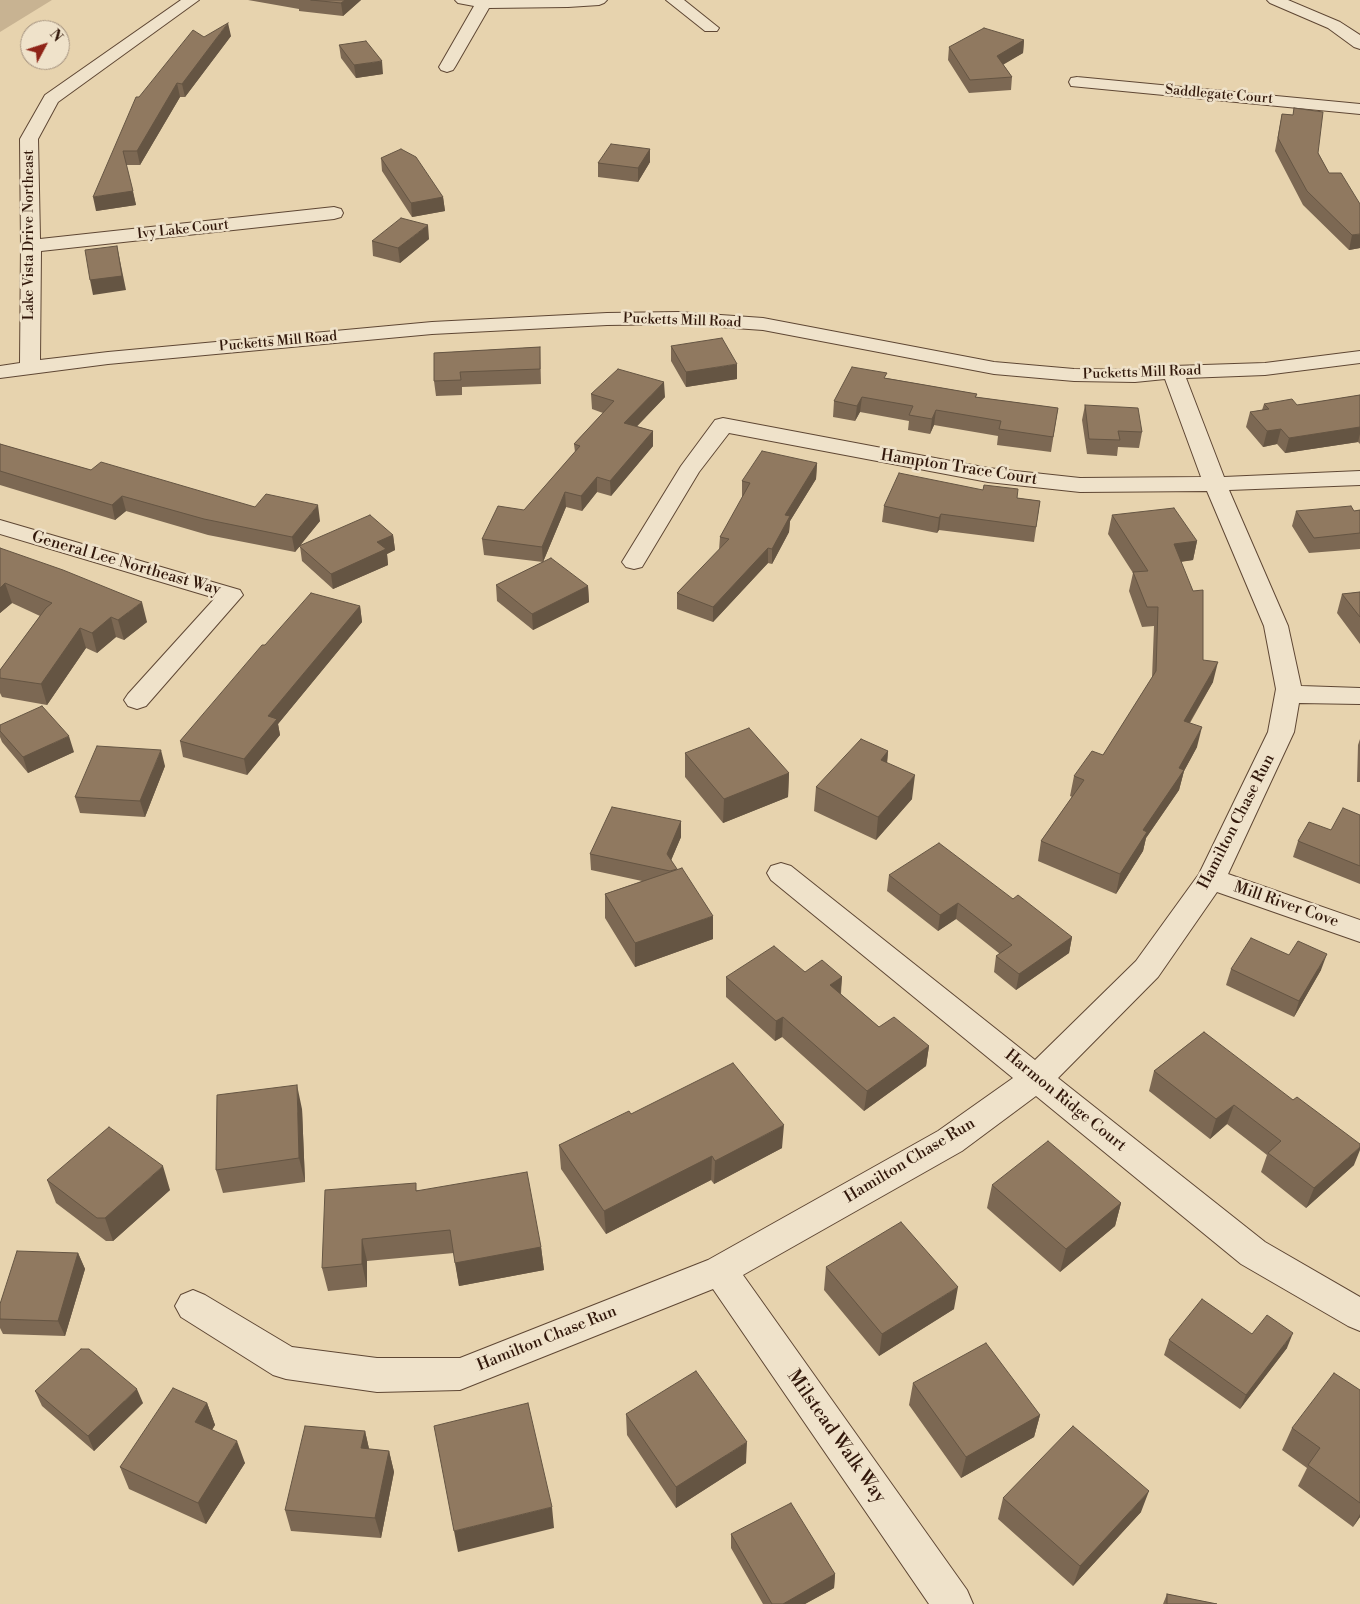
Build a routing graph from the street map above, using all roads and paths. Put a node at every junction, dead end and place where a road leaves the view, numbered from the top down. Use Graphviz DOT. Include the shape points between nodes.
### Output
graph roads {
  1 [pos="191,0"];
  2 [pos="463,0"];
  3 [pos="599,0"];
  4 [pos="674,0"];
  5 [pos="1275,0"];
  6 [pos="484,3"];
  7 [pos="711,28"];
  8 [pos="1360,44"];
  9 [pos="447,67"];
  10 [pos="1077,82"];
  11 [pos="1360,109"];
  12 [pos="334,213"];
  13 [pos="32,246"];
  14 [pos="1360,357"];
  15 [pos="30,367"];
  16 [pos="0,372"];
  17 [pos="1173,372"];
  18 [pos="1360,478"];
  19 [pos="1215,484"];
  20 [pos="0,527"];
  21 [pos="634,562"];
  22 [pos="1288,694"];
  23 [pos="1360,696"];
  24 [pos="137,700"];
  25 [pos="781,873"];
  26 [pos="1211,879"];
  27 [pos="1360,931"];
  28 [pos="1037,1078"];
  29 [pos="720,1271"];
  30 [pos="193,1306"];
  31 [pos="1360,1315"];
  32 [pos="953,1604"];
  1 -- 13 [label="street, Lake Vista Drive Northeast" via="51,99 29,139"];
  2 -- 6 [label="street"];
  3 -- 6 [label="street"];
  4 -- 7 [label="street"];
  5 -- 8 [label="street" via="1334,25"];
  6 -- 9 [label="street"];
  10 -- 11 [label="street, Saddlegate Court"];
  12 -- 13 [label="street, Ivy Lake Court"];
  13 -- 15 [label="street, Lake Vista Drive Northeast"];
  14 -- 17 [label="street, Pucketts Mill Road" via="1265,369"];
  15 -- 16 [label="street, Pucketts Mill Road"];
  15 -- 17 [label="street, Pucketts Mill Road" via="432,328 678,318 763,324 994,368 1074,375 1135,376"];
  17 -- 19 [label="street, Hamilton Chase Run"];
  18 -- 19 [label="street, Hampton Trace Court"];
  19 -- 21 [label="street, Hampton Trace Court" via="1080,485 988,476 723,425 689,471"];
  19 -- 22 [label="street, Hamilton Chase Run" via="1276,626"];
  20 -- 24 [label="street, General Lee Northeast Way" via="231,594"];
  22 -- 23 [label="street"];
  22 -- 26 [label="street, Hamilton Chase Run" via="1281,732"];
  25 -- 28 [label="street, Harmon Ridge Court"];
  26 -- 27 [label="street, Mill River Cove"];
  26 -- 28 [label="street, Hamilton Chase Run" via="1147,969"];
  28 -- 29 [label="street, Hamilton Chase Run" via="950,1141"];
  28 -- 31 [label="street, Harmon Ridge Court" via="1253,1252"];
  29 -- 30 [label="street, Hamilton Chase Run" via="460,1374 377,1375 286,1363"];
  29 -- 32 [label="street, Milstead Walk Way"];
}
